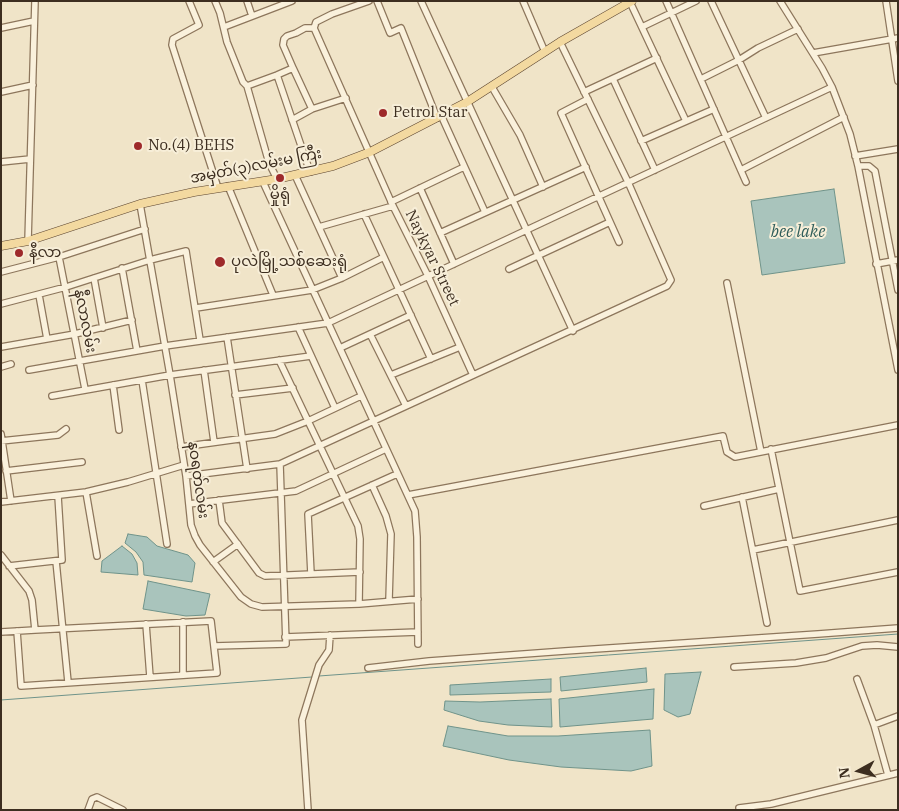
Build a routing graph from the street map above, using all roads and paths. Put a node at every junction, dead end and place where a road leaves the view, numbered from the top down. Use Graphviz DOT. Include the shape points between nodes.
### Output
graph roads {
  1 [pos="35,1"];
  2 [pos="189,1"];
  3 [pos="215,1"];
  4 [pos="247,1"];
  5 [pos="292,1"];
  6 [pos="369,1"];
  7 [pos="377,1"];
  8 [pos="421,1"];
  9 [pos="523,1"];
  10 [pos="666,1"];
  11 [pos="696,1"];
  12 [pos="711,1"];
  13 [pos="780,1"];
  14 [pos="886,1"];
  15 [pos="631,2"];
  16 [pos="671,13"];
  17 [pos="252,16"];
  18 [pos="34,21"];
  19 [pos="224,27"];
  20 [pos="642,27"];
  21 [pos="1,28"];
  22 [pos="314,28"];
  23 [pos="798,29"];
  24 [pos="894,38"];
  25 [pos="560,42"];
  26 [pos="546,52"];
  27 [pos="812,53"];
  28 [pos="656,58"];
  29 [pos="739,60"];
  30 [pos="293,68"];
  31 [pos="277,75"];
  32 [pos="613,79"];
  33 [pos="700,79"];
  34 [pos="898,81"];
  35 [pos="33,85"];
  36 [pos="246,86"];
  37 [pos="492,86"];
  38 [pos="832,87"];
  39 [pos="1,92"];
  40 [pos="584,92"];
  41 [pos="346,98"];
  42 [pos="588,100"];
  43 [pos="467,102"];
  44 [pos="312,109"];
  45 [pos="714,109"];
  46 [pos="439,116"];
  47 [pos="844,117"];
  48 [pos="766,118"];
  49 [pos="292,120"];
  50 [pos="686,122"];
  51 [pos="726,136"];
  52 [pos="642,141"];
  53 [pos="898,149"];
  54 [pos="370,152"];
  55 [pos="855,156"];
  56 [pos="30,159"];
  57 [pos="1,162"];
  58 [pos="858,166"];
  59 [pos="464,167"];
  60 [pos="586,168"];
  61 [pos="654,170"];
  62 [pos="741,170"];
  63 [pos="310,172"];
  64 [pos="296,175"];
  65 [pos="277,180"];
  66 [pos="263,182"];
  67 [pos="628,182"];
  68 [pos="746,182"];
  69 [pos="228,186"];
  70 [pos="543,187"];
  71 [pos="218,188"];
  72 [pos="420,188"];
  73 [pos="599,196"];
  74 [pos="513,200"];
  75 [pos="140,204"];
  76 [pos="392,204"];
  77 [pos="485,212"];
  78 [pos="364,214"];
  79 [pos="610,222"];
  80 [pos="318,227"];
  81 [pos="145,229"];
  82 [pos="527,230"];
  83 [pos="440,232"];
  84 [pos="28,241"];
  85 [pos="619,242"];
  86 [pos="1,246"];
  87 [pos="539,256"];
  88 [pos="60,257"];
  89 [pos="384,257"];
  90 [pos="150,260"];
  91 [pos="895,261"];
  92 [pos="454,264"];
  93 [pos="876,264"];
  94 [pos="122,268"];
  95 [pos="509,269"];
  96 [pos="1,272"];
  97 [pos="428,276"];
  98 [pos="94,278"];
  99 [pos="342,278"];
  100 [pos="727,283"];
  101 [pos="66,288"];
  102 [pos="312,290"];
  103 [pos="399,290"];
  104 [pos="898,290"];
  105 [pos="39,295"];
  106 [pos="273,295"];
  107 [pos="1,304"];
  108 [pos="196,308"];
  109 [pos="411,315"];
  110 [pos="132,320"];
  111 [pos="328,323"];
  112 [pos="298,327"];
  113 [pos="103,328"];
  114 [pos="573,331"];
  115 [pos="75,334"];
  116 [pos="370,334"];
  117 [pos="227,337"];
  118 [pos="46,339"];
  119 [pos="200,340"];
  120 [pos="165,346"];
  121 [pos="1,347"];
  122 [pos="460,347"];
  123 [pos="340,348"];
  124 [pos="137,351"];
  125 [pos="311,356"];
  126 [pos="431,359"];
  127 [pos="279,360"];
  128 [pos="80,361"];
  129 [pos="11,364"];
  130 [pos="231,366"];
  131 [pos="1,367"];
  132 [pos="29,370"];
  133 [pos="204,370"];
  134 [pos="898,370"];
  135 [pos="170,375"];
  136 [pos="472,375"];
  137 [pos="391,376"];
  138 [pos="142,380"];
  139 [pos="113,385"];
  140 [pos="293,388"];
  141 [pos="85,389"];
  142 [pos="235,395"];
  143 [pos="52,396"];
  144 [pos="361,396"];
  145 [pos="406,406"];
  146 [pos="335,408"];
  147 [pos="308,421"];
  148 [pos="373,422"];
  149 [pos="898,425"];
  150 [pos="66,429"];
  151 [pos="119,430"];
  152 [pos="1,434"];
  153 [pos="242,439"];
  154 [pos="2,441"];
  155 [pos="214,442"];
  156 [pos="181,446"];
  157 [pos="321,446"];
  158 [pos="386,449"];
  159 [pos="771,450"];
  160 [pos="761,452"];
  161 [pos="82,462"];
  162 [pos="184,464"];
  163 [pos="280,464"];
  164 [pos="247,469"];
  165 [pos="6,471"];
  166 [pos="156,473"];
  167 [pos="333,474"];
  168 [pos="397,474"];
  169 [pos="186,476"];
  170 [pos="372,485"];
  171 [pos="779,489"];
  172 [pos="86,492"];
  173 [pos="282,492"];
  174 [pos="408,495"];
  175 [pos="58,496"];
  176 [pos="345,497"];
  177 [pos="742,497"];
  178 [pos="219,500"];
  179 [pos="10,501"];
  180 [pos="1,502"];
  181 [pos="189,504"];
  182 [pos="704,506"];
  183 [pos="898,520"];
  184 [pos="790,543"];
  185 [pos="167,544"];
  186 [pos="238,544"];
  187 [pos="753,550"];
  188 [pos="1,555"];
  189 [pos="97,556"];
  190 [pos="56,561"];
  191 [pos="213,562"];
  192 [pos="9,566"];
  193 [pos="360,572"];
  194 [pos="898,572"];
  195 [pos="311,574"];
  196 [pos="284,575"];
  197 [pos="418,599"];
  198 [pos="389,600"];
  199 [pos="359,604"];
  200 [pos="284,607"];
  201 [pos="184,622"];
  202 [pos="767,623"];
  203 [pos="146,624"];
  204 [pos="898,628"];
  205 [pos="62,629"];
  206 [pos="34,630"];
  207 [pos="17,631"];
  208 [pos="1,632"];
  209 [pos="418,632"];
  210 [pos="330,635"];
  211 [pos="285,637"];
  212 [pos="418,644"];
  213 [pos="214,646"];
  214 [pos="898,647"];
  215 [pos="734,667"];
  216 [pos="368,668"];
  217 [pos="183,675"];
  218 [pos="150,677"];
  219 [pos="857,679"];
  220 [pos="68,682"];
  221 [pos="898,716"];
  222 [pos="874,725"];
  223 [pos="898,773"];
  224 [pos="888,775"];
  225 [pos="740,808"];
  226 [pos="88,810"];
  227 [pos="123,810"];
  228 [pos="308,810"];
  1 -- 18 [label="street"];
  2 -- 71 [label="street" via="198,25 173,39 172,45"];
  3 -- 19 [label="street"];
  4 -- 17 [label="street"];
  5 -- 17 [label="street"];
  6 -- 22 [label="street" via="332,14 316,22"];
  7 -- 46 [label="street" via="390,33 401,28"];
  8 -- 43 [label="street"];
  9 -- 26 [label="street"];
  10 -- 16 [label="street"];
  11 -- 16 [label="street"];
  12 -- 29 [label="street"];
  13 -- 23 [label="street"];
  14 -- 24 [label="street"];
  15 -- 20 [label="street"];
  15 -- 25 [label="main road, အမှတ်(၃)လမ်းမ ကြီး"];
  16 -- 20 [label="street"];
  16 -- 33 [label="street"];
  17 -- 19 [label="street"];
  18 -- 21 [label="street"];
  18 -- 35 [label="street"];
  19 -- 36 [label="street"];
  20 -- 28 [label="street"];
  22 -- 30 [label="street" via="305,28 284,39 283,45"];
  22 -- 41 [label="street, Naykyar Street"];
  23 -- 27 [label="street"];
  23 -- 29 [label="street"];
  24 -- 27 [label="street"];
  24 -- 34 [label="street"];
  25 -- 26 [label="main road, အမှတ်(၃)လမ်းမ ကြီး"];
  25 -- 40 [label="street"];
  26 -- 37 [label="main road, အမှတ်(၃)လမ်းမ ကြီး"];
  27 -- 38 [label="street"];
  28 -- 32 [label="street"];
  28 -- 50 [label="street"];
  29 -- 33 [label="street"];
  29 -- 48 [label="street"];
  30 -- 31 [label="street"];
  30 -- 44 [label="street"];
  31 -- 36 [label="street"];
  31 -- 49 [label="street"];
  32 -- 40 [label="street"];
  32 -- 52 [label="street"];
  33 -- 45 [label="street"];
  35 -- 39 [label="street"];
  35 -- 56 [label="street"];
  36 -- 65 [label="street" via="268,163"];
  37 -- 43 [label="main road, အမှတ်(၃)လမ်းမ ကြီး"];
  37 -- 70 [label="street" via="520,134"];
  38 -- 47 [label="street"];
  38 -- 48 [label="street"];
  40 -- 42 [label="street"];
  41 -- 44 [label="street"];
  41 -- 54 [label="street, Naykyar Street"];
  42 -- 60 [label="street" via="561,113"];
  42 -- 67 [label="street"];
  43 -- 46 [label="main road, အမှတ်(၃)လမ်းမ ကြီး"];
  43 -- 74 [label="street"];
  44 -- 49 [label="street"];
  45 -- 50 [label="street"];
  45 -- 51 [label="street"];
  46 -- 54 [label="main road, အမှတ်(၃)လမ်းမ ကြီး"];
  46 -- 59 [label="street"];
  47 -- 55 [label="street"];
  47 -- 62 [label="street"];
  48 -- 51 [label="street"];
  49 -- 63 [label="street"];
  50 -- 52 [label="street"];
  51 -- 61 [label="street"];
  51 -- 62 [label="street"];
  52 -- 61 [label="street"];
  53 -- 55 [label="street"];
  54 -- 63 [label="main road, အမှတ်(၃)လမ်းမ ကြီး"];
  54 -- 76 [label="street, Naykyar Street"];
  55 -- 58 [label="street"];
  56 -- 57 [label="street"];
  56 -- 84 [label="street"];
  58 -- 91 [label="street" via="870,166 875,171"];
  58 -- 93 [label="street"];
  59 -- 72 [label="street"];
  59 -- 77 [label="street"];
  60 -- 70 [label="street"];
  60 -- 73 [label="street"];
  61 -- 67 [label="street"];
  62 -- 68 [label="street"];
  63 -- 64 [label="main road, အမှတ်(၃)လမ်းမ ကြီး"];
  64 -- 65 [label="main road, အမှတ်(၃)လမ်းမ ကြီး"];
  64 -- 80 [label="street"];
  65 -- 66 [label="main road, အမှတ်(၃)လမ်းမ ကြီး"];
  66 -- 69 [label="main road, အမှတ်(၃)လမ်းမ ကြီး"];
  66 -- 102 [label="street"];
  67 -- 73 [label="street"];
  67 -- 114 [label="street" via="670,280 667,286"];
  69 -- 71 [label="main road, အမှတ်(၃)လမ်းမ ကြီး"];
  69 -- 106 [label="street"];
  70 -- 74 [label="street"];
  71 -- 75 [label="main road, အမှတ်(၃)လမ်းမ ကြီး"];
  72 -- 76 [label="street"];
  72 -- 83 [label="street"];
  73 -- 79 [label="street"];
  73 -- 82 [label="street"];
  74 -- 77 [label="street"];
  74 -- 82 [label="street"];
  75 -- 81 [label="street, နဝရတ်လမ်း"];
  75 -- 84 [label="main road, အမှတ်(၃)လမ်းမ ကြီး"];
  76 -- 78 [label="street"];
  76 -- 97 [label="street, Naykyar Street"];
  77 -- 83 [label="street"];
  78 -- 80 [label="street"];
  78 -- 89 [label="street"];
  79 -- 85 [label="street"];
  79 -- 87 [label="street"];
  80 -- 99 [label="street"];
  81 -- 88 [label="street"];
  81 -- 90 [label="street, နဝရတ်လမ်း"];
  82 -- 87 [label="street"];
  82 -- 92 [label="street"];
  83 -- 92 [label="street"];
  84 -- 86 [label="main road, အမှတ်(၃)လမ်းမ ကြီး"];
  87 -- 95 [label="street"];
  87 -- 114 [label="street"];
  88 -- 96 [label="street"];
  88 -- 101 [label="street, နီလာလမ်း"];
  89 -- 99 [label="street"];
  89 -- 103 [label="street"];
  90 -- 94 [label="street"];
  90 -- 108 [label="street" via="186,251"];
  90 -- 120 [label="street, နဝရတ်လမ်း"];
  91 -- 93 [label="street"];
  91 -- 104 [label="street"];
  92 -- 97 [label="street"];
  93 -- 134 [label="street"];
  94 -- 98 [label="street"];
  94 -- 110 [label="street"];
  97 -- 103 [label="street"];
  97 -- 122 [label="street, Naykyar Street"];
  98 -- 101 [label="street"];
  98 -- 113 [label="street"];
  99 -- 102 [label="street"];
  100 -- 160 [label="street"];
  101 -- 105 [label="street"];
  101 -- 115 [label="street, နီလာလမ်း"];
  102 -- 106 [label="street"];
  102 -- 111 [label="street"];
  103 -- 109 [label="street"];
  103 -- 111 [label="street"];
  105 -- 107 [label="street"];
  105 -- 118 [label="street"];
  106 -- 108 [label="street"];
  108 -- 119 [label="street"];
  109 -- 116 [label="street"];
  109 -- 126 [label="street"];
  110 -- 113 [label="street"];
  110 -- 124 [label="street"];
  111 -- 112 [label="street"];
  111 -- 123 [label="street"];
  112 -- 117 [label="street"];
  112 -- 125 [label="street"];
  113 -- 115 [label="street"];
  114 -- 136 [label="street"];
  115 -- 118 [label="street"];
  115 -- 128 [label="street, နီလာလမ်း"];
  116 -- 123 [label="street"];
  116 -- 137 [label="street"];
  117 -- 119 [label="street"];
  117 -- 130 [label="street"];
  118 -- 121 [label="street"];
  119 -- 120 [label="street"];
  120 -- 124 [label="street"];
  120 -- 135 [label="street, နဝရတ်လမ်း"];
  122 -- 126 [label="street"];
  122 -- 136 [label="street, Naykyar Street"];
  123 -- 144 [label="street"];
  124 -- 128 [label="street"];
  125 -- 127 [label="street"];
  125 -- 146 [label="street"];
  126 -- 137 [label="street"];
  127 -- 130 [label="street"];
  127 -- 140 [label="street"];
  128 -- 132 [label="street"];
  128 -- 141 [label="street, နီလာလမ်း"];
  129 -- 131 [label="street"];
  130 -- 133 [label="street"];
  130 -- 142 [label="street"];
  133 -- 135 [label="street"];
  133 -- 155 [label="street"];
  135 -- 138 [label="street"];
  135 -- 156 [label="street, နဝရတ်လမ်း"];
  136 -- 145 [label="street"];
  137 -- 145 [label="street"];
  138 -- 139 [label="street"];
  138 -- 166 [label="street"];
  139 -- 141 [label="street"];
  139 -- 151 [label="street"];
  140 -- 142 [label="street"];
  140 -- 147 [label="street"];
  141 -- 143 [label="street"];
  142 -- 153 [label="street"];
  144 -- 146 [label="street"];
  144 -- 148 [label="street"];
  145 -- 148 [label="street"];
  146 -- 147 [label="street"];
  147 -- 153 [label="street" via="276,434"];
  147 -- 157 [label="street"];
  148 -- 157 [label="street"];
  148 -- 158 [label="street"];
  149 -- 159 [label="street"];
  150 -- 154 [label="street" via="58,435"];
  152 -- 154 [label="street"];
  153 -- 155 [label="street"];
  153 -- 164 [label="street"];
  154 -- 165 [label="street"];
  155 -- 156 [label="street"];
  156 -- 162 [label="street, နဝရတ်လမ်း"];
  157 -- 163 [label="street"];
  157 -- 167 [label="street"];
  158 -- 167 [label="street"];
  158 -- 168 [label="street"];
  159 -- 160 [label="street"];
  159 -- 171 [label="street"];
  160 -- 174 [label="street" via="735,457 727,452 724,436"];
  161 -- 165 [label="street"];
  162 -- 166 [label="street"];
  162 -- 169 [label="street, နဝရတ်လမ်း"];
  163 -- 164 [label="street"];
  163 -- 173 [label="street"];
  164 -- 169 [label="street"];
  165 -- 179 [label="street"];
  166 -- 172 [label="street"];
  166 -- 185 [label="street"];
  167 -- 173 [label="street" via="296,491"];
  167 -- 176 [label="street"];
  168 -- 170 [label="street"];
  168 -- 174 [label="street"];
  169 -- 181 [label="street, နဝရတ်လမ်း"];
  170 -- 176 [label="street"];
  170 -- 198 [label="street" via="390,534"];
  171 -- 177 [label="street"];
  171 -- 184 [label="street"];
  172 -- 175 [label="street"];
  172 -- 189 [label="street"];
  173 -- 178 [label="street"];
  173 -- 196 [label="street"];
  174 -- 197 [label="street" via="416,522"];
  175 -- 179 [label="street"];
  175 -- 190 [label="street" via="62,560"];
  176 -- 193 [label="street" via="358,526"];
  176 -- 195 [label="street" via="308,514"];
  177 -- 182 [label="street"];
  177 -- 187 [label="street"];
  178 -- 181 [label="street"];
  178 -- 186 [label="street" via="222,523"];
  179 -- 180 [label="street"];
  181 -- 191 [label="street, နဝရတ်လမ်း" via="194,536"];
  183 -- 184 [label="street"];
  184 -- 187 [label="street"];
  184 -- 194 [label="street" via="800,591"];
  186 -- 191 [label="street"];
  186 -- 196 [label="street" via="259,573 265,576"];
  187 -- 202 [label="street"];
  188 -- 192 [label="street"];
  190 -- 192 [label="street"];
  190 -- 205 [label="street"];
  191 -- 200 [label="street, နဝရတ်လမ်း" via="241,597 251,604"];
  192 -- 206 [label="street" via="29,591"];
  193 -- 195 [label="street"];
  193 -- 199 [label="street"];
  195 -- 196 [label="street"];
  196 -- 200 [label="street"];
  197 -- 198 [label="street, နဝရတ်လမ်း"];
  197 -- 209 [label="street"];
  198 -- 199 [label="street, နဝရတ်လမ်း"];
  199 -- 200 [label="street, နဝရတ်လမ်း"];
  200 -- 211 [label="street"];
  201 -- 203 [label="street"];
  201 -- 213 [label="street" via="211,621"];
  201 -- 217 [label="street"];
  203 -- 205 [label="street"];
  203 -- 218 [label="street"];
  204 -- 216 [label="street" via="556,651"];
  205 -- 206 [label="street"];
  205 -- 220 [label="street"];
  206 -- 207 [label="street"];
  207 -- 208 [label="street"];
  207 -- 220 [label="street" via="20,686"];
  209 -- 210 [label="street"];
  209 -- 212 [label="street"];
  210 -- 211 [label="street"];
  210 -- 228 [label="street" via="329,650 319,665 302,720"];
  211 -- 213 [label="street" via="286,644"];
  213 -- 217 [label="street" via="216,673"];
  214 -- 215 [label="street" via="862,646 826,658 796,663"];
  217 -- 218 [label="street"];
  218 -- 220 [label="street"];
  219 -- 222 [label="street"];
  221 -- 222 [label="street"];
  222 -- 224 [label="street"];
  223 -- 224 [label="street"];
  224 -- 225 [label="street" via="771,804"];
  226 -- 227 [label="street" via="92,798 97,797"];
}
